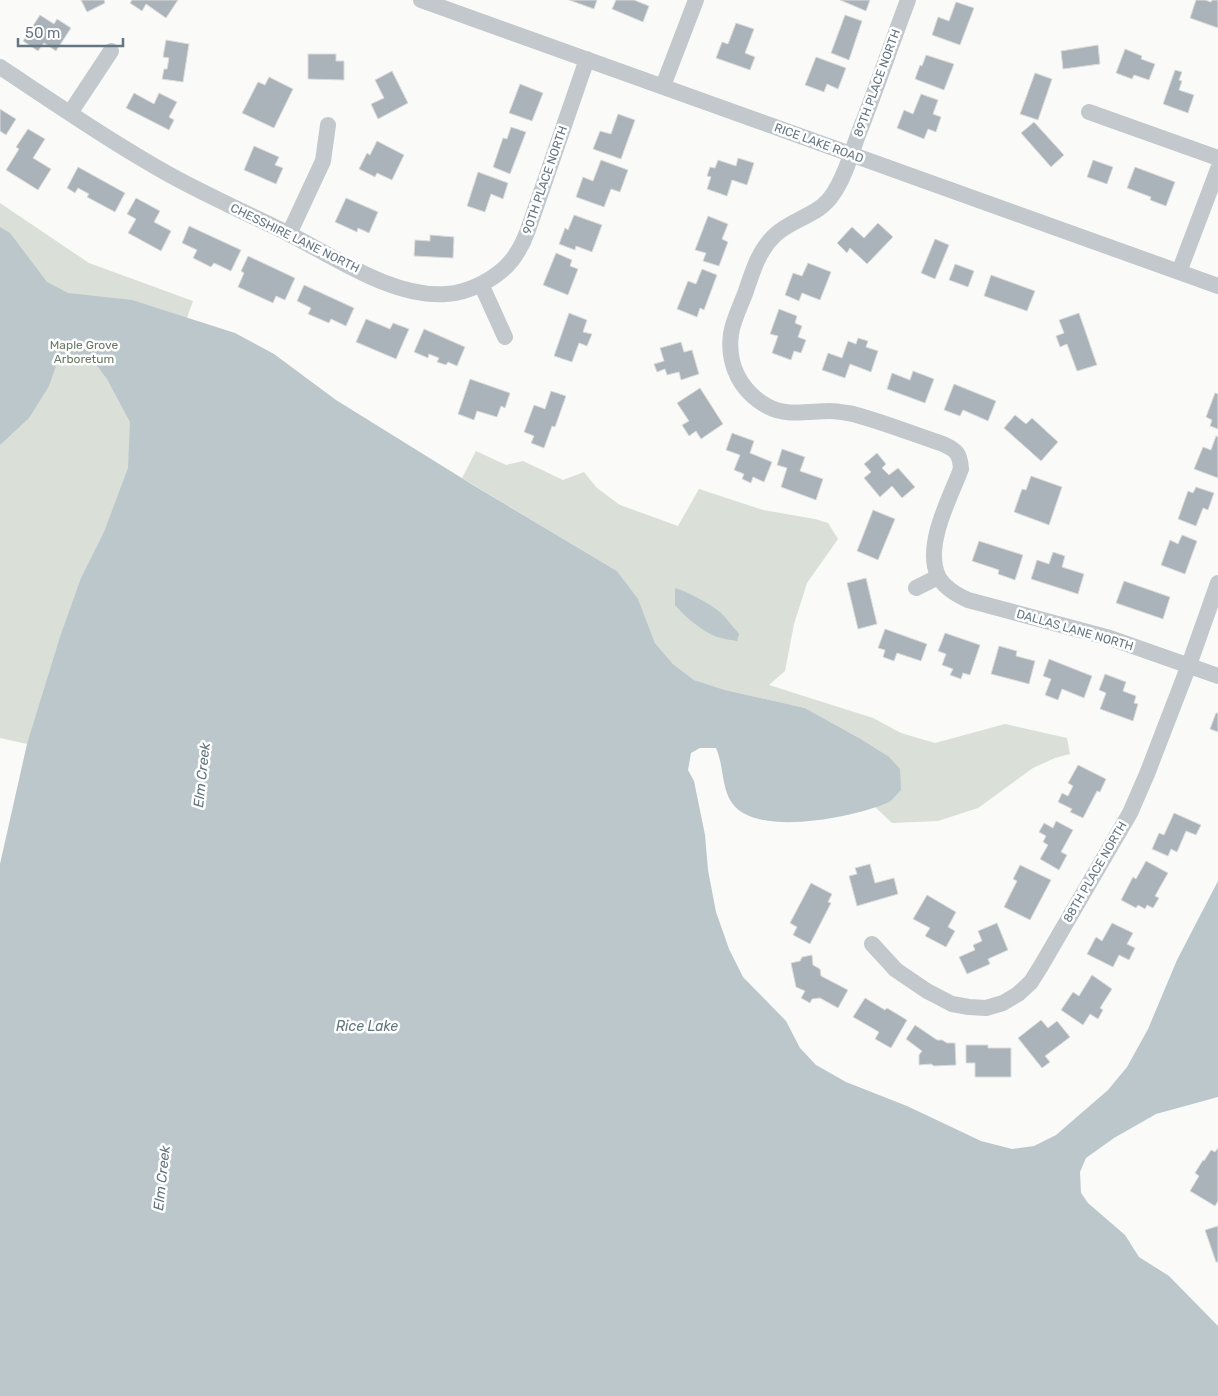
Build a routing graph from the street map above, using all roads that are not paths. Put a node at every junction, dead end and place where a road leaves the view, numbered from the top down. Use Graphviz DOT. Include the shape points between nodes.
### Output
graph roads {
  1 [pos="421,0"];
  2 [pos="696,0"];
  3 [pos="908,0"];
  4 [pos="111,51"];
  5 [pos="587,59"];
  6 [pos="0,67"];
  7 [pos="664,86"];
  8 [pos="1089,112"];
  9 [pos="70,113"];
  10 [pos="328,125"];
  11 [pos="851,154"];
  12 [pos="1218,158"];
  13 [pos="1218,169"];
  14 [pos="289,234"];
  15 [pos="1179,272"];
  16 [pos="481,284"];
  17 [pos="1218,286"];
  18 [pos="505,337"];
  19 [pos="938,577"];
  20 [pos="1218,583"];
  21 [pos="916,588"];
  22 [pos="1189,665"];
  23 [pos="1218,676"];
  24 [pos="872,944"];
  1 -- 5 [label="street, RICE LAKE ROAD"];
  2 -- 7 [label="street"];
  3 -- 11 [label="street, 89TH PLACE NORTH"];
  4 -- 9 [label="street"];
  5 -- 7 [label="street, RICE LAKE ROAD"];
  5 -- 16 [label="street, 90TH PLACE NORTH" via="522,246 497,275"];
  6 -- 9 [label="street, CHESSHIRE LANE NORTH"];
  7 -- 11 [label="street, RICE LAKE ROAD"];
  8 -- 12 [label="street"];
  9 -- 14 [label="street, CHESSHIRE LANE NORTH" via="169,174"];
  10 -- 14 [label="street" via="323,161"];
  11 -- 15 [label="street, RICE LAKE ROAD"];
  11 -- 19 [label="street, 89TH PLACE NORTH" via="833,195 822,208 792,223 763,248 732,332 731,362 746,390 769,408 784,412 852,414 954,450 960,459 961,469 937,530 934,549"];
  13 -- 15 [label="street"];
  14 -- 16 [label="street, CHESSHIRE LANE NORTH" via="398,288 447,294"];
  15 -- 17 [label="street, RICE LAKE ROAD"];
  16 -- 18 [label="street"];
  19 -- 21 [label="street"];
  19 -- 22 [label="street, DALLAS LANE NORTH" via="954,593 968,600 1110,638"];
  20 -- 22 [label="street, 88TH PLACE NORTH"];
  22 -- 23 [label="street, DALLAS LANE NORTH"];
  22 -- 24 [label="street, 88TH PLACE NORTH" via="1130,813 1041,966 1018,994 986,1008 952,1004 896,970"];
}
